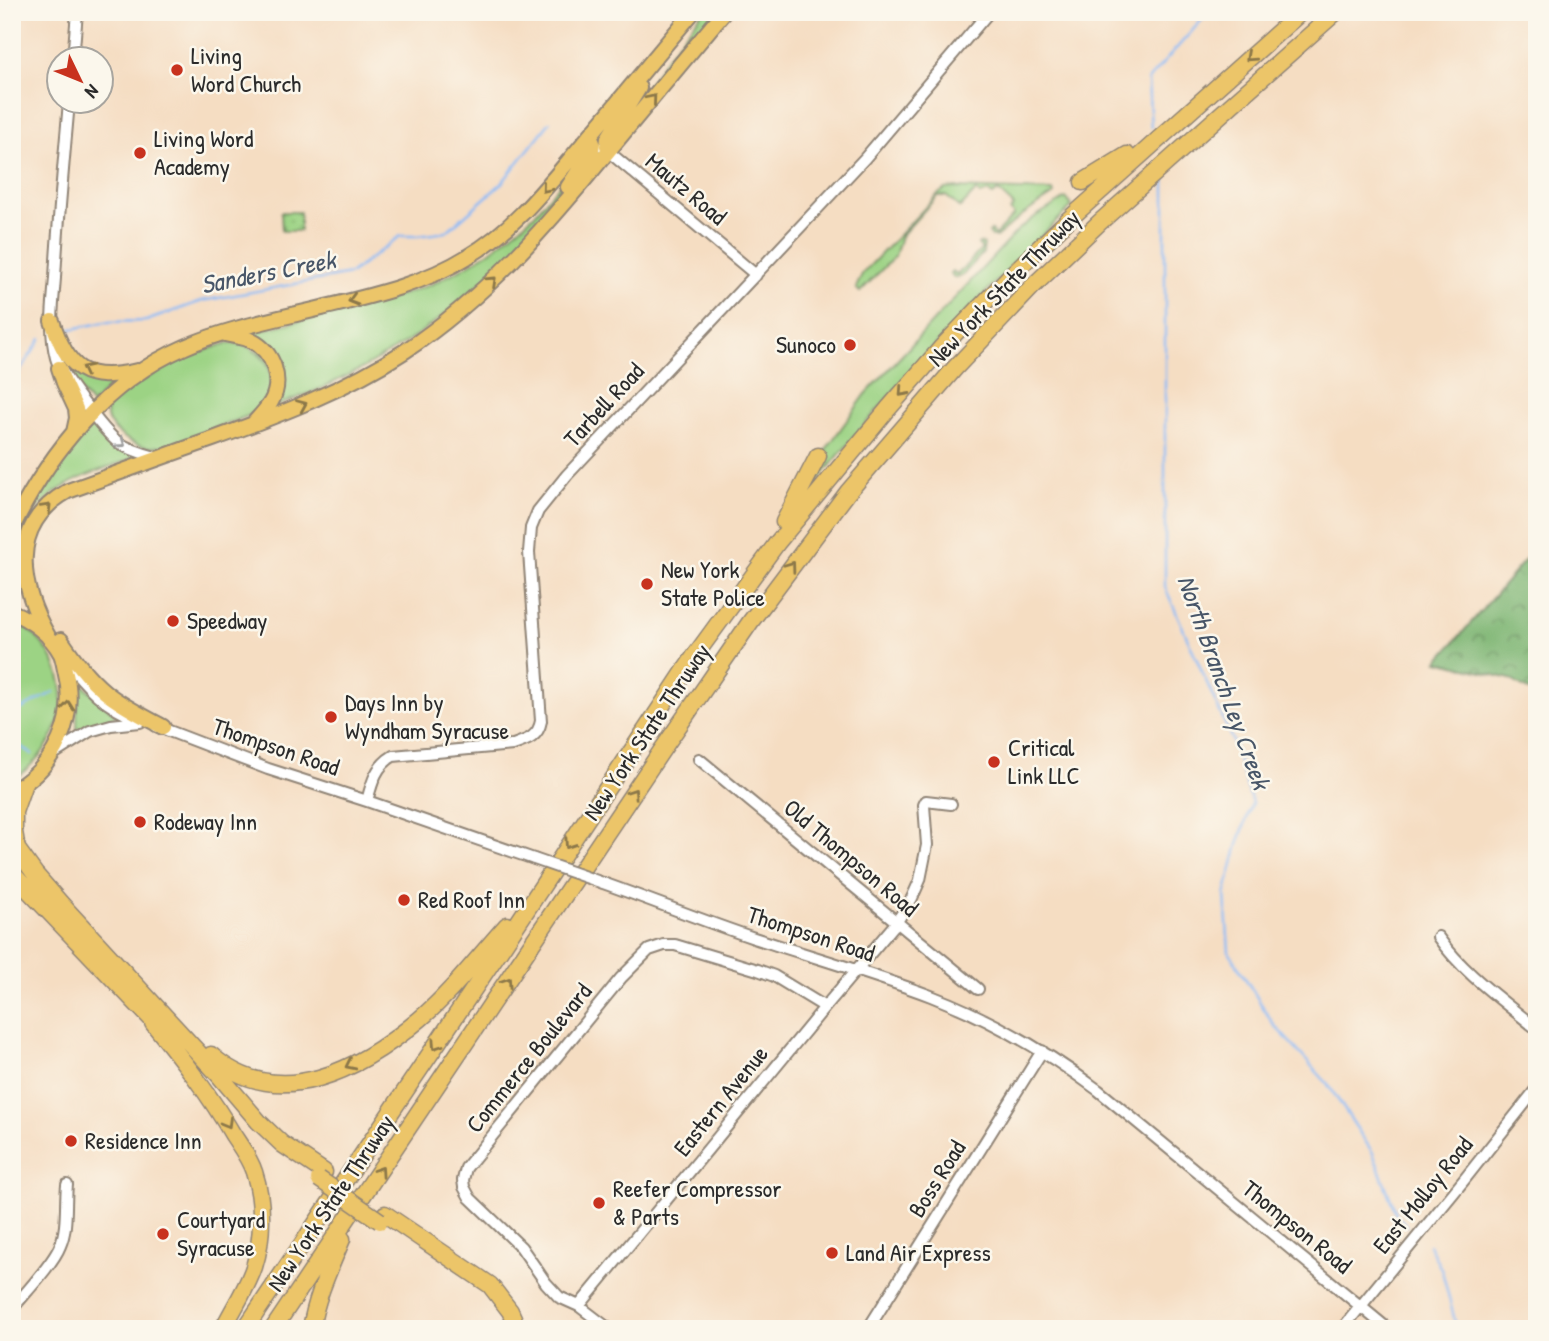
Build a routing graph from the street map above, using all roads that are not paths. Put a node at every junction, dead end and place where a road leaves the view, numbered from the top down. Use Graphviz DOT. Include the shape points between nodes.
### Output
graph roads {
  1 [pos="77,12"];
  2 [pos="693,12"];
  3 [pos="724,12"];
  4 [pos="989,12"];
  5 [pos="1301,12"];
  6 [pos="1336,12"];
  7 [pos="74,46"];
  8 [pos="665,46"];
  9 [pos="68,116"];
  10 [pos="590,136"];
  11 [pos="1160,137"];
  12 [pos="608,151"];
  13 [pos="1083,182"];
  14 [pos="532,240"];
  15 [pos="756,275"];
  16 [pos="52,321"];
  17 [pos="222,334"];
  18 [pos="59,368"];
  19 [pos="145,369"];
  20 [pos="93,413"];
  21 [pos="253,425"];
  22 [pos="74,432"];
  23 [pos="818,456"];
  24 [pos="159,458"];
  25 [pos="34,487"];
  26 [pos="12,528"];
  27 [pos="12,541"];
  28 [pos="760,565"];
  29 [pos="28,593"];
  30 [pos="12,611"];
  31 [pos="49,638"];
  32 [pos="61,655"];
  33 [pos="143,722"];
  34 [pos="163,727"];
  35 [pos="52,755"];
  36 [pos="699,759"];
  37 [pos="18,788"];
  38 [pos="368,801"];
  39 [pos="951,803"];
  40 [pos="12,873"];
  41 [pos="541,886"];
  42 [pos="896,923"];
  43 [pos="1438,937"];
  44 [pos="856,970"];
  45 [pos="978,989"];
  46 [pos="147,1006"];
  47 [pos="825,1007"];
  48 [pos="1537,1029"];
  49 [pos="1042,1051"];
  50 [pos="1537,1088"];
  51 [pos="67,1185"];
  52 [pos="355,1208"];
  53 [pos="383,1217"];
  54 [pos="579,1306"];
  55 [pos="1360,1306"];
  56 [pos="12,1309"];
  57 [pos="223,1329"];
  58 [pos="245,1329"];
  59 [pos="273,1329"];
  60 [pos="311,1329"];
  61 [pos="511,1329"];
  62 [pos="518,1329"];
  63 [pos="609,1329"];
  64 [pos="868,1329"];
  65 [pos="1342,1329"];
  66 [pos="1388,1329"];
  1 -- 7 [label="street"];
  2 -- 8 [label="main road"];
  12 -- 3 [label="main road, one-way"];
  4 -- 15 [label="street, Tarbell Road" via="873,149"];
  5 -- 11 [label="highway, New York State Thruway, one-way"];
  52 -- 6 [label="highway, New York State Thruway, one-way" via="743,632 848,492 1031,288"];
  8 -- 10 [label="main road"];
  8 -- 12 [label="main road" via="608,138"];
  9 -- 16 [label="street"];
  10 -- 12 [label="street, Mautz Road"];
  10 -- 14 [label="main road" via="592,150"];
  10 -- 17 [label="main road, one-way" via="509,227 454,265 414,283"];
  11 -- 13 [label="highway"];
  11 -- 28 [label="highway, New York State Thruway, one-way" via="1067,220 943,347"];
  12 -- 14 [label="main road"];
  12 -- 15 [label="street, Mautz Road"];
  21 -- 14 [label="main road, one-way" via="316,399 404,351 466,305"];
  15 -- 38 [label="street, Tarbell Road" via="537,511 529,552 541,721 537,732 513,745 393,756 378,768"];
  16 -- 18 [label="street"];
  19 -- 16 [label="main road, one-way" via="102,376 77,366 61,347"];
  17 -- 19 [label="main road" via="187,346"];
  17 -- 21 [label="main road" via="251,341 273,364 276,391"];
  18 -- 20 [label="street"];
  18 -- 22 [label="main road" via="76,409"];
  19 -- 20 [label="main road"];
  20 -- 22 [label="main road"];
  20 -- 24 [label="street, one-way" via="118,442"];
  21 -- 24 [label="main road"];
  22 -- 25 [label="main road"];
  23 -- 28 [label="highway"];
  29 -- 24 [label="main road, one-way" via="24,551 40,514 68,491"];
  25 -- 26 [label="main road"];
  25 -- 27 [label="main road"];
  28 -- 41 [label="highway, New York State Thruway, one-way"];
  29 -- 31 [label="main road"];
  29 -- 34 [label="main road" via="71,656 95,682"];
  30 -- 31 [label="main road"];
  31 -- 32 [label="main road"];
  32 -- 33 [label="street, Thompson Road" via="96,696"];
  35 -- 32 [label="main road, one-way" via="69,703"];
  33 -- 34 [label="street, Thompson Road"];
  33 -- 35 [label="street, Thompson Road" via="90,731"];
  34 -- 38 [label="street, Thompson Road" via="212,749"];
  35 -- 37 [label="main road"];
  36 -- 42 [label="street, Old Thompson Road"];
  37 -- 46 [label="highway" via="13,822 17,849"];
  38 -- 44 [label="street, Thompson Road, bridge"];
  39 -- 42 [label="street, Eastern Avenue" via="930,800 924,805 927,845 920,880"];
  40 -- 46 [label="highway"];
  41 -- 46 [label="highway, one-way" via="421,1018 389,1043 337,1072 299,1083 255,1081 232,1072"];
  41 -- 58 [label="highway, New York State Thruway, one-way"];
  42 -- 44 [label="street, Eastern Avenue"];
  42 -- 45 [label="street, Old Thompson Road"];
  43 -- 48 [label="street" via="1468,972"];
  44 -- 47 [label="street, Eastern Avenue"];
  44 -- 49 [label="street, Thompson Road" via="973,1014"];
  46 -- 53 [label="highway" via="282,1144"];
  46 -- 57 [label="highway, one-way" via="225,1120 254,1170 260,1195 254,1268"];
  47 -- 54 [label="street, Eastern Avenue"];
  47 -- 54 [label="street, Commerce Boulevard" via="774,976 675,945 649,950 621,978 466,1168 463,1180 470,1198 522,1247 546,1283 559,1297"];
  49 -- 55 [label="street, Thompson Road" via="1098,1090"];
  49 -- 64 [label="street, Boss Road"];
  50 -- 55 [label="street, East Molloy Road"];
  51 -- 56 [label="street" via="61,1245"];
  52 -- 59 [label="highway, New York State Thruway"];
  52 -- 60 [label="highway" via="330,1265"];
  53 -- 61 [label="highway" via="488,1295"];
  53 -- 62 [label="highway" via="490,1285"];
  54 -- 63 [label="street, Commerce Boulevard"];
  55 -- 65 [label="street, East Molloy Road"];
  55 -- 66 [label="street, Thompson Road"];
}
